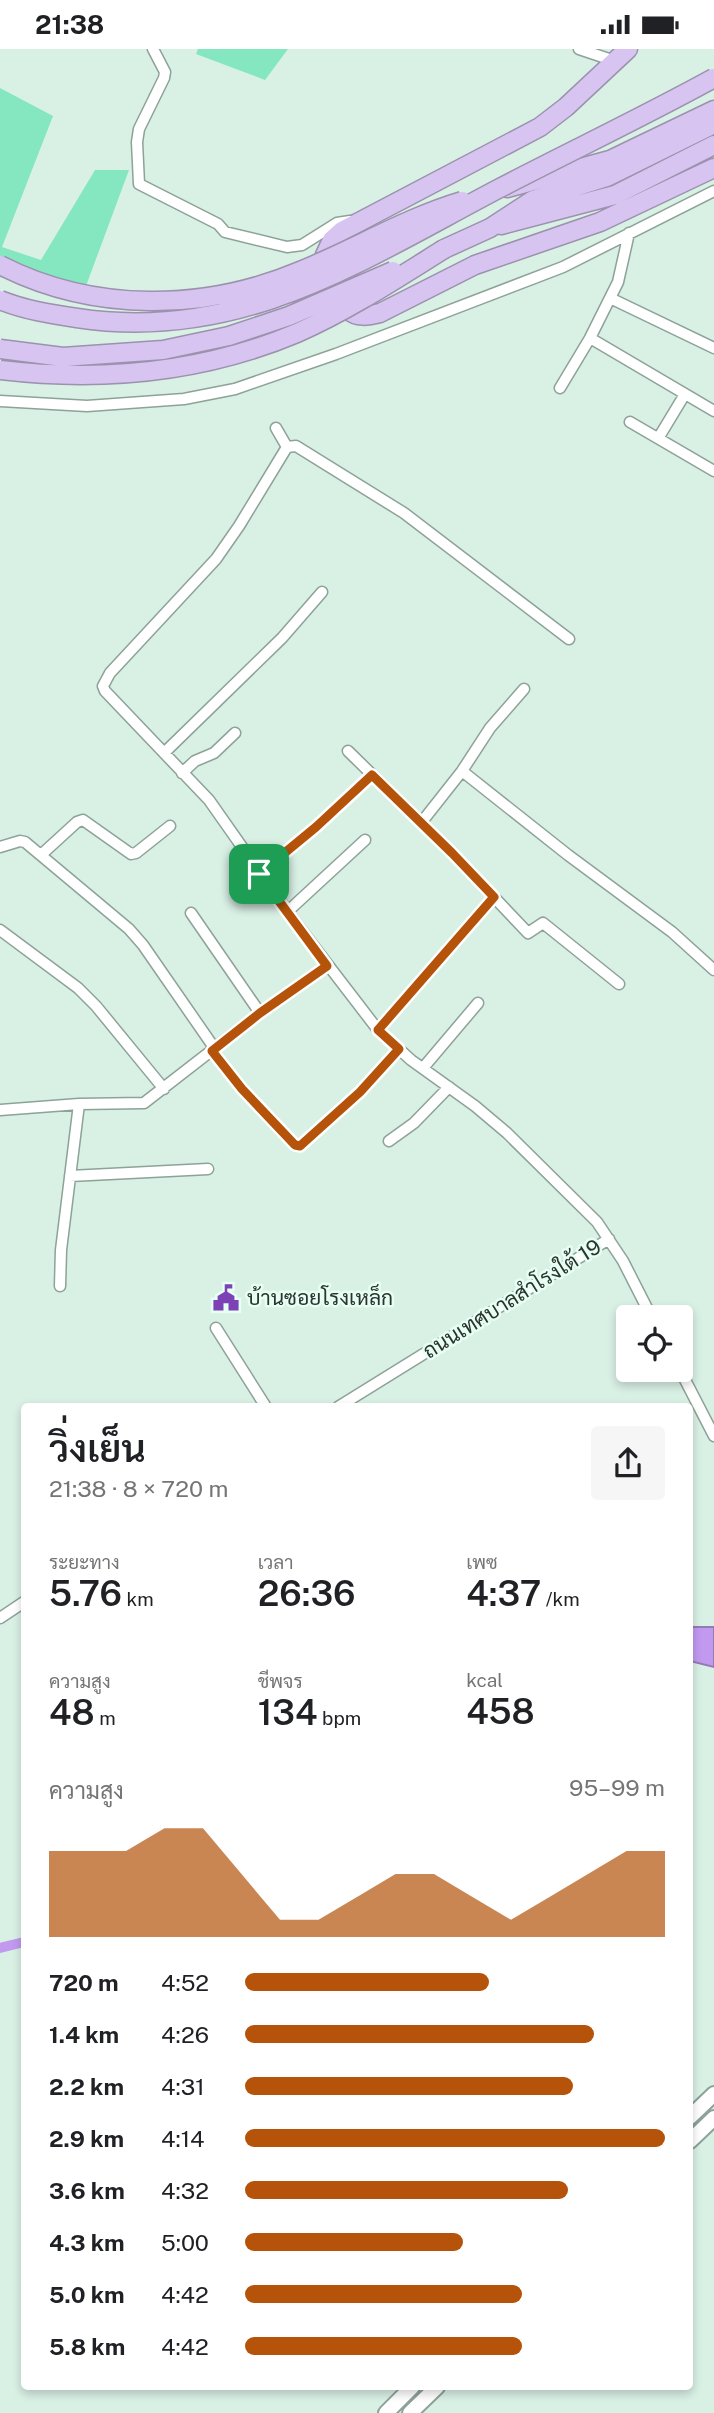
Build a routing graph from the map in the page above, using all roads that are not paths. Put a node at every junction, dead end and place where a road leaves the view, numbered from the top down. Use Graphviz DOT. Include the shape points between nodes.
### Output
graph roads {
  1 [pos="153,49"];
  2 [pos="579,49"];
  3 [pos="622,55"];
  4 [pos="714,78"];
  5 [pos="714,110"];
  6 [pos="714,124"];
  7 [pos="714,145"];
  8 [pos="714,168"];
  9 [pos="494,191"];
  10 [pos="714,191"];
  11 [pos="363,220"];
  12 [pos="490,227"];
  13 [pos="629,233"];
  14 [pos="444,249"];
  15 [pos="0,265"];
  16 [pos="610,298"];
  17 [pos="0,300"];
  18 [pos="590,338"];
  19 [pos="714,348"];
  20 [pos="0,349"];
  21 [pos="0,370"];
  22 [pos="559,388"];
  23 [pos="685,394"];
  24 [pos="0,401"];
  25 [pos="714,411"];
  26 [pos="631,422"];
  27 [pos="276,428"];
  28 [pos="659,437"];
  29 [pos="287,447"];
  30 [pos="714,471"];
  31 [pos="322,592"];
  32 [pos="569,639"];
  33 [pos="524,689"];
  34 [pos="235,733"];
  35 [pos="348,751"];
  36 [pos="164,753"];
  37 [pos="462,771"];
  38 [pos="182,773"];
  39 [pos="372,775"];
  40 [pos="422,823"];
  41 [pos="170,826"];
  42 [pos="365,840"];
  43 [pos="0,847"];
  44 [pos="42,854"];
  45 [pos="259,874"];
  46 [pos="494,897"];
  47 [pos="287,912"];
  48 [pos="191,913"];
  49 [pos="0,930"];
  50 [pos="327,966"];
  51 [pos="714,970"];
  52 [pos="619,984"];
  53 [pos="478,1003"];
  54 [pos="260,1013"];
  55 [pos="378,1030"];
  56 [pos="399,1049"];
  57 [pos="213,1050"];
  58 [pos="423,1068"];
  59 [pos="449,1087"];
  60 [pos="164,1089"];
  61 [pos="79,1104"];
  62 [pos="0,1110"];
  63 [pos="389,1140"];
  64 [pos="208,1169"];
  65 [pos="70,1176"];
  66 [pos="603,1230"];
  67 [pos="60,1286"];
  68 [pos="645,1305"];
  69 [pos="216,1328"];
  70 [pos="686,1382"];
  71 [pos="263,1403"];
  72 [pos="344,1403"];
  73 [pos="714,1436"];
  74 [pos="21,1604"];
  75 [pos="0,1618"];
  76 [pos="714,2094"];
  77 [pos="693,2114"];
  78 [pos="714,2118"];
  79 [pos="693,2138"];
  80 [pos="409,2390"];
  81 [pos="434,2390"];
  82 [pos="386,2413"];
  83 [pos="410,2413"];
  1 -- 11 [label="street" via="165,72 139,129 139,184 225,232 287,247 302,245 337,223"];
  2 -- 3 [label="street"];
  3 -- 11 [label="highway" via="540,127"];
  4 -- 9 [label="highway, bridge"];
  5 -- 9 [label="highway, bridge" via="610,160"];
  6 -- 12 [label="highway" via="607,177 533,200"];
  7 -- 12 [label="highway" via="615,195"];
  8 -- 11 [label="highway" via="612,217 506,253 367,316 348,310 325,255 331,240"];
  9 -- 15 [label="highway, bridge" via="414,217 302,271 227,295 193,300 104,298 44,284"];
  9 -- 17 [label="highway, bridge" via="403,242 314,285 261,304 143,324 26,310"];
  10 -- 13 [label="street"];
  12 -- 14 [label="highway"];
  13 -- 16 [label="street" via="622,270"];
  13 -- 24 [label="street" via="550,272 235,389 184,399 87,406"];
  14 -- 20 [label="highway, bridge" via="289,316 229,336 163,350 63,357"];
  14 -- 21 [label="highway, bridge" via="330,317 217,360 122,375"];
  16 -- 18 [label="street"];
  16 -- 19 [label="street"];
  18 -- 22 [label="street"];
  18 -- 23 [label="street"];
  23 -- 25 [label="street"];
  23 -- 28 [label="street"];
  26 -- 28 [label="street"];
  27 -- 29 [label="street"];
  28 -- 30 [label="street"];
  29 -- 32 [label="street" via="303,449 404,513"];
  29 -- 36 [label="street" via="216,559 103,686"];
  31 -- 36 [label="street" via="282,638"];
  33 -- 37 [label="street" via="490,728"];
  34 -- 38 [label="street"];
  35 -- 39 [label="street"];
  36 -- 38 [label="street"];
  37 -- 40 [label="street"];
  37 -- 51 [label="street" via="672,932"];
  38 -- 45 [label="street" via="209,800"];
  39 -- 40 [label="street"];
  39 -- 45 [label="street"];
  40 -- 46 [label="street"];
  41 -- 44 [label="street" via="131,854 83,820"];
  42 -- 47 [label="street"];
  43 -- 44 [label="street" via="20,841"];
  44 -- 57 [label="street" via="137,937"];
  45 -- 47 [label="street"];
  46 -- 52 [label="street" via="528,933 543,923"];
  46 -- 55 [label="street"];
  47 -- 50 [label="street"];
  48 -- 54 [label="street"];
  49 -- 60 [label="street" via="78,988"];
  50 -- 54 [label="street"];
  50 -- 55 [label="street"];
  53 -- 58 [label="street"];
  54 -- 57 [label="street"];
  55 -- 56 [label="street"];
  56 -- 57 [label="street" via="300,1146 242,1089"];
  56 -- 58 [label="street"];
  57 -- 60 [label="street"];
  58 -- 59 [label="street"];
  59 -- 63 [label="street" via="414,1123"];
  59 -- 66 [label="street" via="507,1133"];
  60 -- 61 [label="street" via="144,1103"];
  61 -- 62 [label="street"];
  61 -- 65 [label="street"];
  64 -- 65 [label="street"];
  65 -- 67 [label="street"];
  66 -- 68 [label="street, ถนนเทศบาลสำโรงใต้ 19"];
  66 -- 72 [label="street, ถนนเทศบาลสำโรงใต้ 19"];
  69 -- 71 [label="street"];
  70 -- 73 [label="street"];
  74 -- 75 [label="street"];
  76 -- 77 [label="main road"];
  78 -- 79 [label="main road"];
  80 -- 82 [label="main road"];
  81 -- 83 [label="main road"];
}
